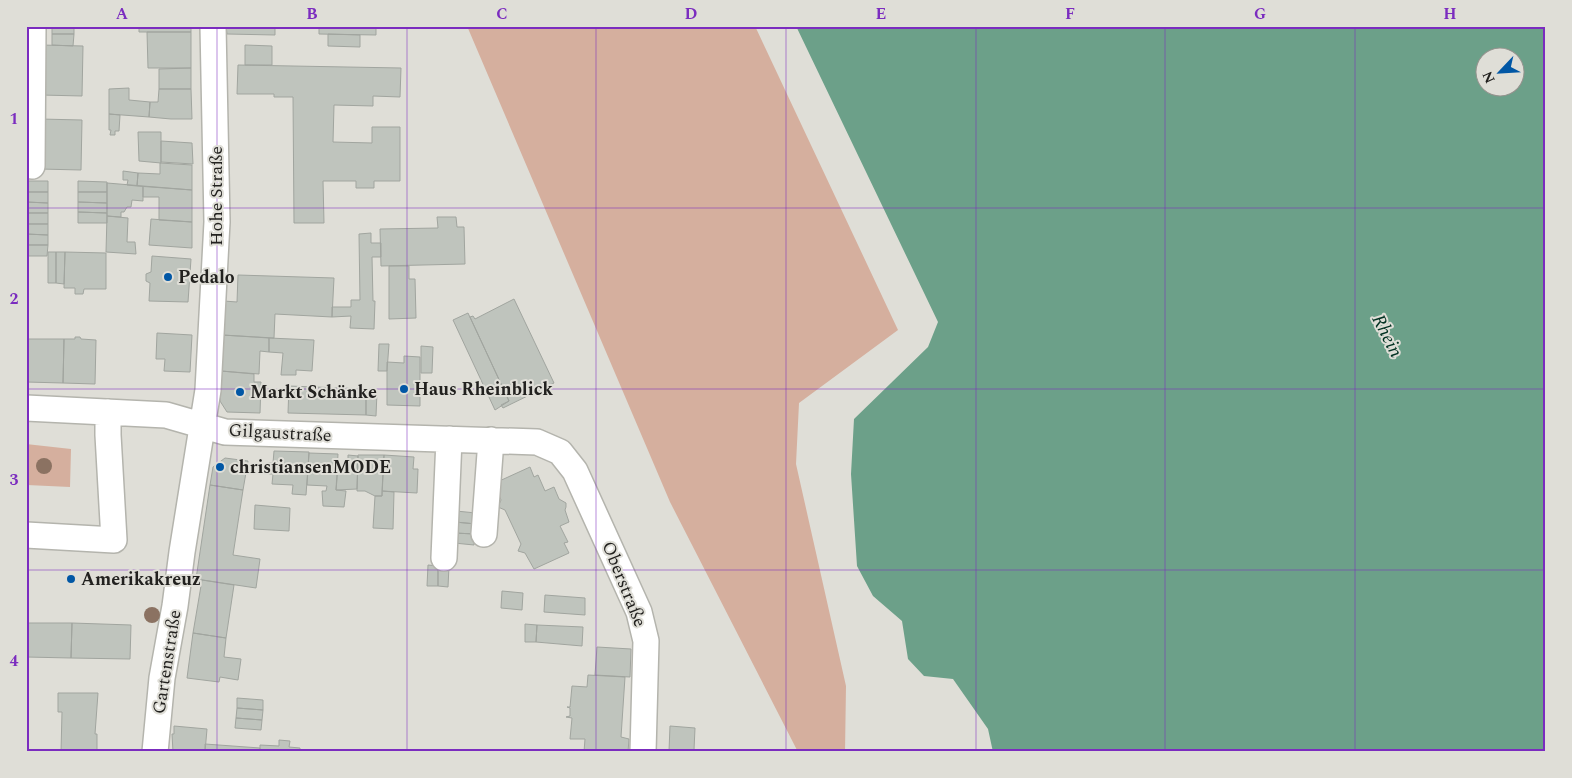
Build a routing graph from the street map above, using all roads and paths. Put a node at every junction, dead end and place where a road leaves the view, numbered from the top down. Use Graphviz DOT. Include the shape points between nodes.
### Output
graph roads {
  1 [pos="34,26"];
  2 [pos="213,26"];
  3 [pos="32,166"];
  4 [pos="26,408"];
  5 [pos="108,412"];
  6 [pos="202,424"];
  7 [pos="449,439"];
  8 [pos="491,440"];
  9 [pos="537,442"];
  10 [pos="484,534"];
  11 [pos="26,535"];
  12 [pos="444,558"];
  13 [pos="155,752"];
  14 [pos="643,752"];
  1 -- 3 [label="street"];
  2 -- 6 [label="street, Hohe Straße" via="217,222 210,367"];
  4 -- 5 [label="street, Gilgaustraße"];
  5 -- 6 [label="street, Gilgaustraße" via="166,414"];
  5 -- 11 [label="street" via="114,540"];
  6 -- 7 [label="street, Gilgaustraße" via="225,432"];
  6 -- 13 [label="street, Gartenstraße" via="162,678"];
  7 -- 8 [label="street, Gilgaustraße"];
  7 -- 12 [label="street"];
  8 -- 9 [label="street, Gilgaustraße"];
  8 -- 10 [label="street"];
  9 -- 14 [label="street, Oberstraße" via="560,452 575,471 639,612 646,641"];
}
